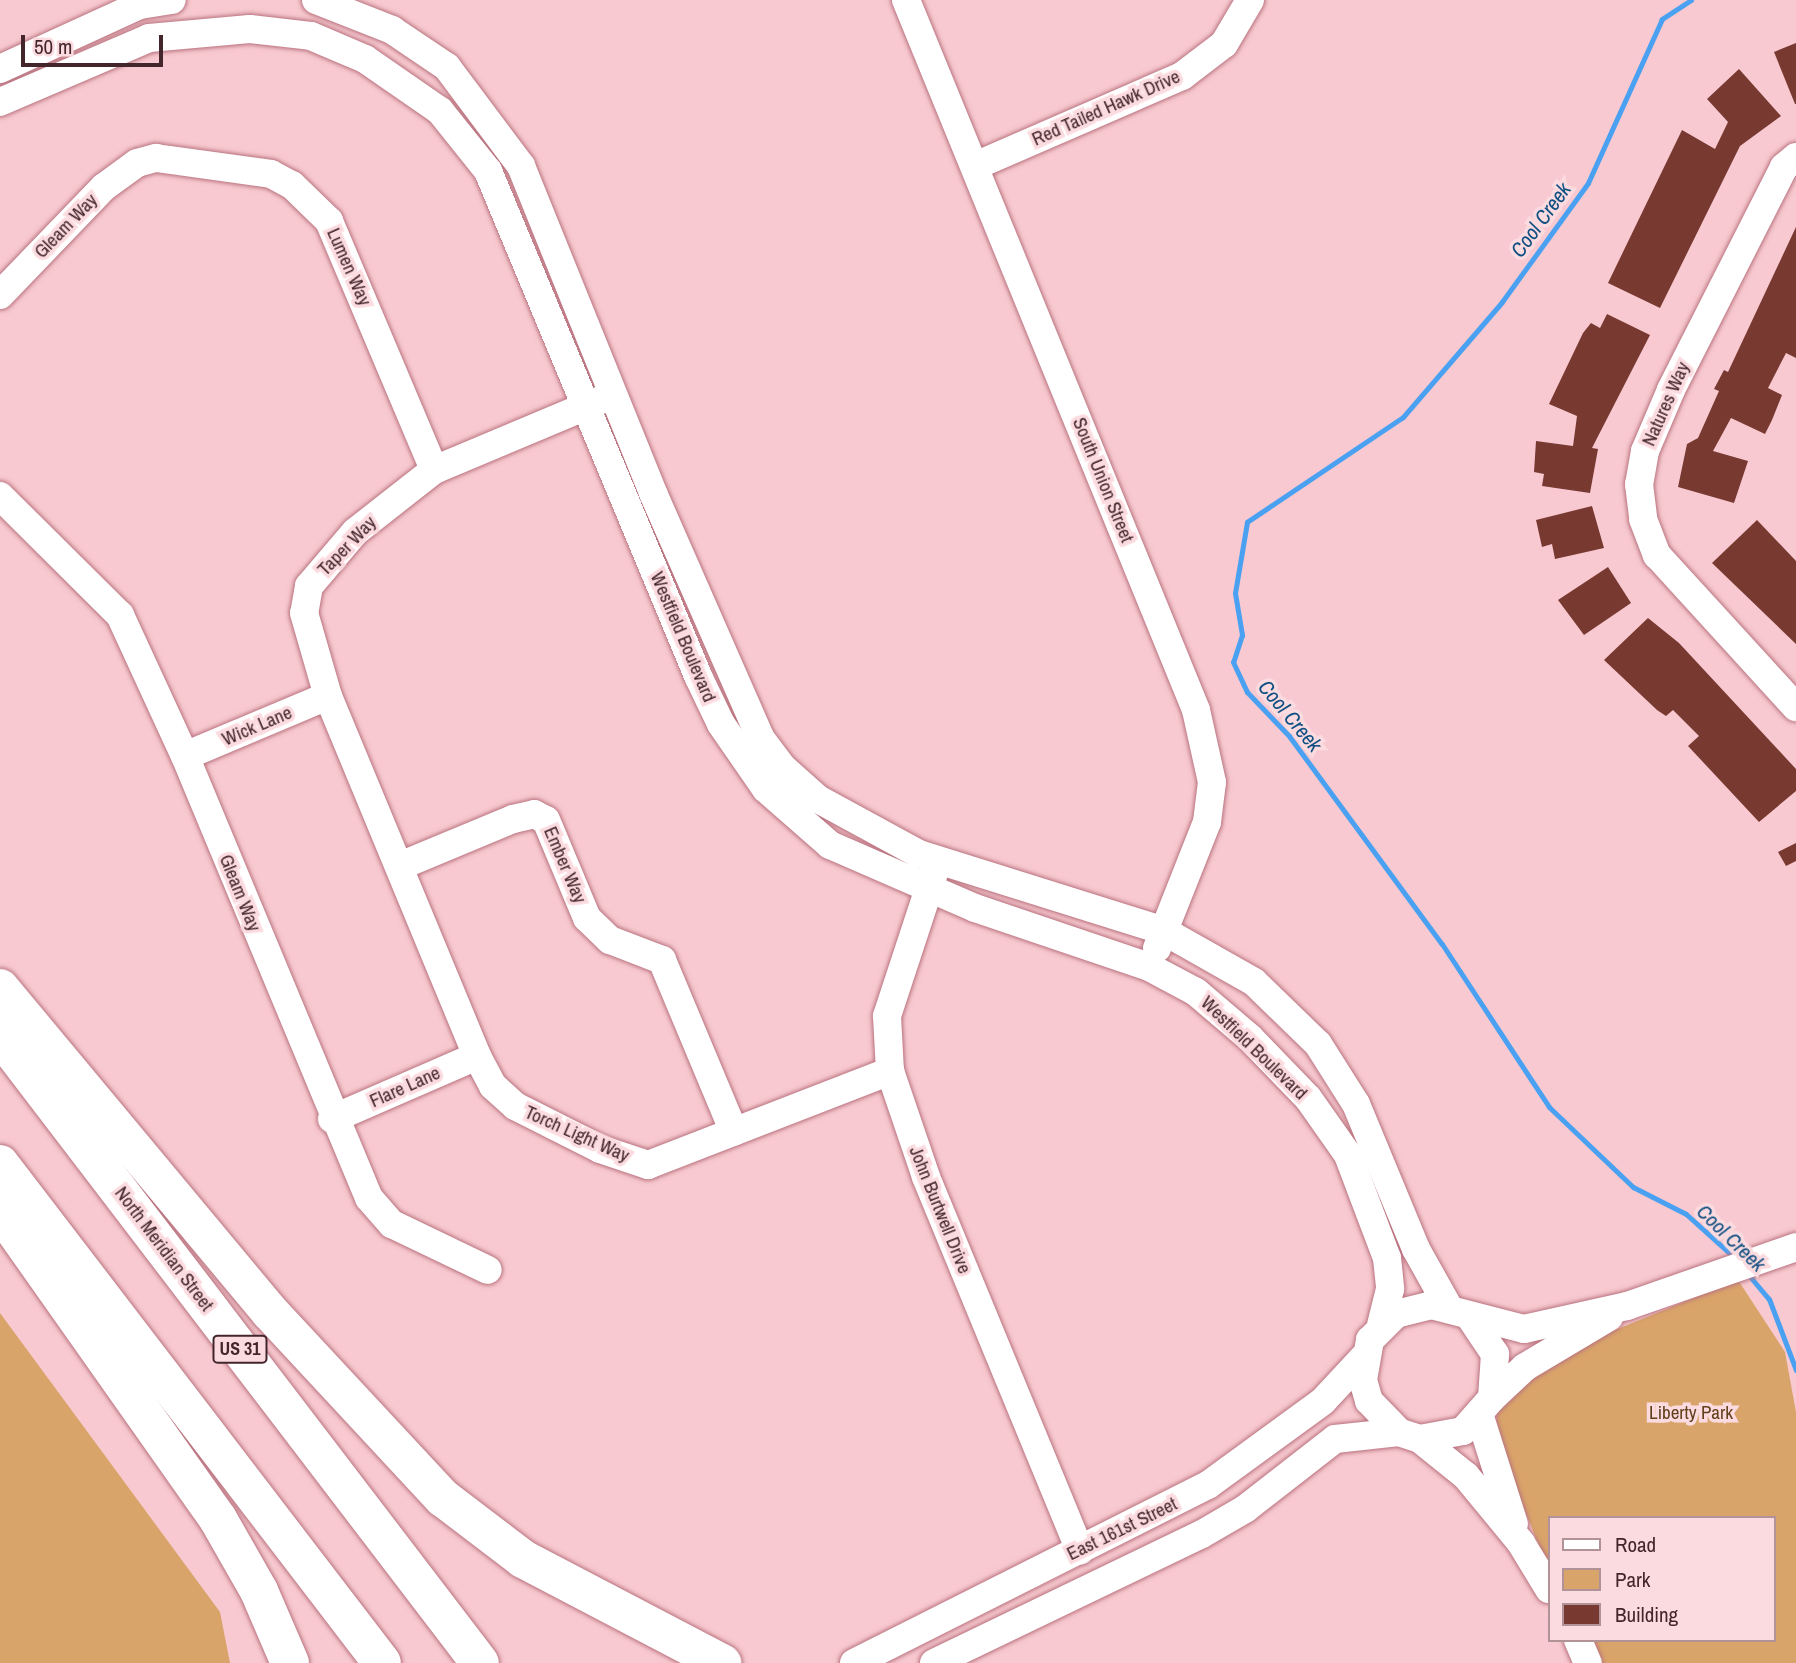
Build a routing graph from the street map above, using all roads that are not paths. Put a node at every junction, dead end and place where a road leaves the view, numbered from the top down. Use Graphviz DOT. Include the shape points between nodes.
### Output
graph roads {
  1 [pos="172,0"];
  2 [pos="316,0"];
  3 [pos="906,0"];
  4 [pos="1250,0"];
  5 [pos="0,69"];
  6 [pos="0,102"];
  7 [pos="1796,157"];
  8 [pos="137,163"];
  9 [pos="975,166"];
  10 [pos="0,295"];
  11 [pos="616,395"];
  12 [pos="587,404"];
  13 [pos="434,470"];
  14 [pos="0,496"];
  15 [pos="328,696"];
  16 [pos="1796,707"];
  17 [pos="185,756"];
  18 [pos="940,860"];
  19 [pos="400,866"];
  20 [pos="928,888"];
  21 [pos="1164,931"];
  22 [pos="1149,967"];
  23 [pos="0,988"];
  24 [pos="0,1035"];
  25 [pos="477,1056"];
  26 [pos="890,1071"];
  27 [pos="332,1119"];
  28 [pos="734,1132"];
  29 [pos="0,1164"];
  30 [pos="0,1210"];
  31 [pos="1796,1247"];
  32 [pos="488,1270"];
  33 [pos="1627,1306"];
  34 [pos="1459,1312"];
  35 [pos="1381,1325"];
  36 [pos="1364,1357"];
  37 [pos="1486,1407"];
  38 [pos="1409,1435"];
  39 [pos="1521,1542"];
  40 [pos="1080,1550"];
  41 [pos="1548,1587"];
  42 [pos="1579,1642"];
  43 [pos="290,1663"];
  44 [pos="382,1663"];
  45 [pos="480,1663"];
  46 [pos="722,1663"];
  47 [pos="854,1663"];
  48 [pos="934,1663"];
  49 [pos="1588,1663"];
  1 -- 5 [label="street" via="140,5"];
  2 -- 11 [label="street, Westfield Boulevard" via="392,30 447,67 484,112 521,166"];
  3 -- 9 [label="street, South Union Street"];
  4 -- 9 [label="street, Red Tailed Hawk Drive" via="1224,44 1182,76"];
  6 -- 12 [label="street, Westfield Boulevard" via="149,38 250,29 311,36 365,59 440,111 488,171"];
  7 -- 16 [label="street, Natures Way" via="1784,167 1671,390 1645,451 1639,484 1643,519 1657,555"];
  8 -- 10 [label="street, Gleam Way" via="104,187"];
  8 -- 13 [label="street, Lumen Way" via="156,158 271,174 311,201 342,246"];
  9 -- 21 [label="street, South Union Street" via="1202,733 1212,782 1207,822"];
  11 -- 12 [label="street, Taper Way"];
  11 -- 18 [label="street, Westfield Boulevard" via="653,493 761,739 782,767 818,799"];
  12 -- 13 [label="street, Taper Way"];
  12 -- 20 [label="street, Westfield Boulevard" via="720,724 766,789 830,845"];
  13 -- 15 [label="street, Taper Way" via="355,532 309,586 304,613"];
  14 -- 17 [label="street, Gleam Way" via="120,615"];
  15 -- 17 [label="street, Wick Lane"];
  15 -- 19 [label="street, Taper Way"];
  17 -- 27 [label="street, Gleam Way"];
  18 -- 20 [label="street, John Burtwell Drive"];
  18 -- 21 [label="street, Westfield Boulevard"];
  19 -- 25 [label="street, Torch Light Way"];
  19 -- 28 [label="street, Ember Way" via="513,820 534,814 546,820 587,918 610,940 662,960"];
  20 -- 22 [label="street, Westfield Boulevard"];
  20 -- 26 [label="street, John Burtwell Drive" via="887,1016"];
  21 -- 22 [label="street, South Union Street"];
  21 -- 34 [label="street, Westfield Boulevard" via="1254,982 1318,1044 1356,1104 1416,1249"];
  22 -- 35 [label="street, Westfield Boulevard" via="1196,992 1250,1038 1308,1098 1348,1156 1387,1258 1390,1289"];
  23 -- 46 [label="highway" via="270,1312 443,1498 523,1559"];
  24 -- 45 [label="highway, North Meridian Street / US 31"];
  25 -- 27 [label="street, Flare Lane"];
  25 -- 28 [label="street, Torch Light Way" via="493,1086 515,1106 600,1149 649,1166"];
  26 -- 28 [label="street, Torch Light Way"];
  26 -- 40 [label="street, John Burtwell Drive" via="926,1177"];
  27 -- 32 [label="street, Gleam Way" via="369,1198 392,1224"];
  29 -- 44 [label="highway"];
  30 -- 43 [label="highway" via="218,1519 259,1591"];
  31 -- 33 [label="street"];
  33 -- 34 [label="street" via="1524,1329"];
  33 -- 37 [label="street" via="1525,1367"];
  34 -- 35 [label="street" via="1413,1307"];
  34 -- 37 [label="street" via="1495,1354"];
  35 -- 36 [label="street"];
  36 -- 38 [label="street" via="1369,1401"];
  36 -- 40 [label="street, East 161st Street" via="1323,1401 1242,1464"];
  37 -- 38 [label="street" via="1453,1434"];
  37 -- 39 [label="street"];
  38 -- 39 [label="street" via="1466,1476"];
  38 -- 48 [label="street, East 161st Street" via="1335,1438 1245,1509 1202,1534"];
  39 -- 41 [label="street"];
  40 -- 47 [label="street, East 161st Street"];
  42 -- 49 [label="street"];
}
